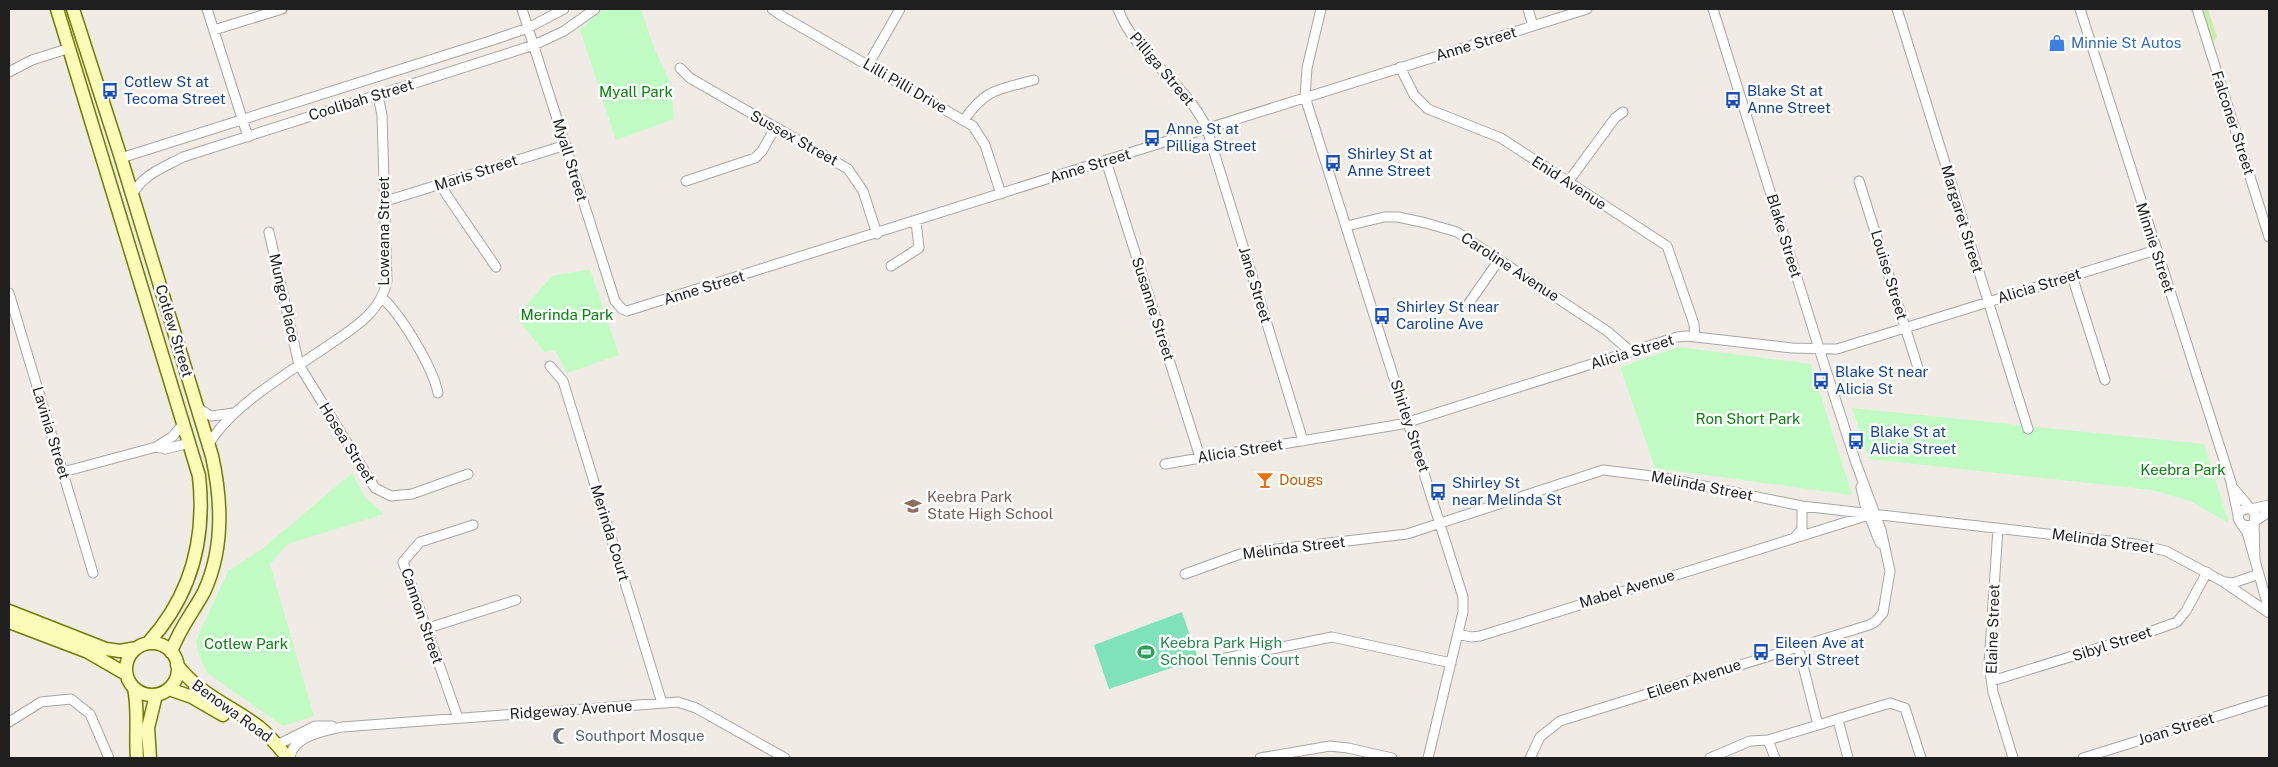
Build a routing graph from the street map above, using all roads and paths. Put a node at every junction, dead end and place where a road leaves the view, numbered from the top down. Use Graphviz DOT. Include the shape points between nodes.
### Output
graph roads {
  1 [pos="58,9"];
  2 [pos="73,9"];
  3 [pos="206,9"];
  4 [pos="282,9"];
  5 [pos="522,9"];
  6 [pos="564,9"];
  7 [pos="595,9"];
  8 [pos="772,9"];
  9 [pos="900,9"];
  10 [pos="1118,9"];
  11 [pos="1321,9"];
  12 [pos="1528,9"];
  13 [pos="1587,9"];
  14 [pos="1713,9"];
  15 [pos="1897,9"];
  16 [pos="2080,9"];
  17 [pos="2197,9"];
  18 [pos="1533,26"];
  19 [pos="528,28"];
  20 [pos="214,30"];
  21 [pos="534,45"];
  22 [pos="70,48"];
  23 [pos="868,65"];
  24 [pos="1400,67"];
  25 [pos="680,68"];
  26 [pos="9,72"];
  27 [pos="1034,80"];
  28 [pos="378,96"];
  29 [pos="1305,97"];
  30 [pos="1623,112"];
  31 [pos="242,118"];
  32 [pos="964,120"];
  33 [pos="775,128"];
  34 [pos="1207,129"];
  35 [pos="248,137"];
  36 [pos="566,144"];
  37 [pos="121,158"];
  38 [pos="1106,161"];
  39 [pos="686,181"];
  40 [pos="1568,182"];
  41 [pos="1859,182"];
  42 [pos="441,185"];
  43 [pos="114,194"];
  44 [pos="1002,194"];
  45 [pos="132,195"];
  46 [pos="386,201"];
  47 [pos="916,221"];
  48 [pos="1347,226"];
  49 [pos="269,232"];
  50 [pos="877,234"];
  51 [pos="2269,237"];
  52 [pos="2156,250"];
  53 [pos="1499,260"];
  54 [pos="891,266"];
  55 [pos="496,267"];
  56 [pos="2072,276"];
  57 [pos="9,292"];
  58 [pos="382,298"];
  59 [pos="1988,302"];
  60 [pos="1469,303"];
  61 [pos="622,309"];
  62 [pos="1905,328"];
  63 [pos="1695,336"];
  64 [pos="1820,350"];
  65 [pos="1631,352"];
  66 [pos="299,365"];
  67 [pos="550,366"];
  68 [pos="1918,368"];
  69 [pos="2105,380"];
  70 [pos="438,393"];
  71 [pos="196,403"];
  72 [pos="234,413"];
  73 [pos="1408,422"];
  74 [pos="184,423"];
  75 [pos="2028,429"];
  76 [pos="1303,441"];
  77 [pos="190,443"];
  78 [pos="209,444"];
  79 [pos="156,447"];
  80 [pos="1200,457"];
  81 [pos="1165,464"];
  82 [pos="63,472"];
  83 [pos="468,474"];
  84 [pos="2232,486"];
  85 [pos="2269,505"];
  86 [pos="1802,506"];
  87 [pos="2250,509"];
  88 [pos="2269,512"];
  89 [pos="1871,514"];
  90 [pos="2239,520"];
  91 [pos="2254,522"];
  92 [pos="1441,524"];
  93 [pos="473,526"];
  94 [pos="1998,528"];
  95 [pos="1796,536"];
  96 [pos="2254,559"];
  97 [pos="1888,564"];
  98 [pos="2207,572"];
  99 [pos="93,573"];
  100 [pos="1185,574"];
  101 [pos="2259,574"];
  102 [pos="2222,581"];
  103 [pos="516,600"];
  104 [pos="9,610"];
  105 [pos="2269,611"];
  106 [pos="9,622"];
  107 [pos="425,629"];
  108 [pos="1458,634"];
  109 [pos="142,646"];
  110 [pos="1798,646"];
  111 [pos="171,652"];
  112 [pos="1221,659"];
  113 [pos="1451,663"];
  114 [pos="177,664"];
  115 [pos="126,674"];
  116 [pos="1992,681"];
  117 [pos="134,688"];
  118 [pos="169,689"];
  119 [pos="156,695"];
  120 [pos="2269,700"];
  121 [pos="662,703"];
  122 [pos="458,718"];
  123 [pos="1838,720"];
  124 [pos="9,722"];
  125 [pos="1818,725"];
  126 [pos="342,727"];
  127 [pos="1768,740"];
  128 [pos="276,743"];
  129 [pos="109,758"];
  130 [pos="137,758"];
  131 [pos="150,758"];
  132 [pos="280,758"];
  133 [pos="289,758"];
  134 [pos="785,758"];
  135 [pos="1260,758"];
  136 [pos="1392,758"];
  137 [pos="1428,758"];
  138 [pos="1530,758"];
  139 [pos="1710,758"];
  140 [pos="1775,758"];
  141 [pos="1848,758"];
  142 [pos="1921,758"];
  143 [pos="2013,758"];
  144 [pos="2083,758"];
  1 -- 22 [label="main road, Cotlew Street"];
  2 -- 37 [label="main road, Cotlew Street"];
  3 -- 20 [label="street"];
  4 -- 20 [label="street"];
  5 -- 19 [label="street, Myall Street"];
  6 -- 19 [label="street, Coolibah Street"];
  7 -- 21 [label="street, Coolibah Street" via="564,31"];
  8 -- 23 [label="street, Lilli Pilli Drive"];
  9 -- 23 [label="street"];
  10 -- 34 [label="street, Pilliga Street" via="1136,42 1187,98"];
  11 -- 29 [label="street" via="1307,68"];
  12 -- 18 [label="street"];
  13 -- 18 [label="street, Anne Street"];
  14 -- 64 [label="street, Blake Street"];
  15 -- 59 [label="street, Margaret Street"];
  16 -- 52 [label="street, Minnie Street"];
  17 -- 51 [label="street, Falconer Street"];
  18 -- 24 [label="street, Anne Street"];
  19 -- 21 [label="street, Myall Street"];
  19 -- 31 [label="street, Coolibah Street"];
  20 -- 31 [label="street"];
  21 -- 28 [label="street, Coolibah Street"];
  21 -- 36 [label="street, Myall Street"];
  22 -- 26 [label="street" via="32,60"];
  22 -- 43 [label="main road, Cotlew Street"];
  23 -- 32 [label="street, Lilli Pilli Drive"];
  24 -- 29 [label="street, Anne Street"];
  24 -- 40 [label="street, Enid Avenue" via="1414,95 1428,109 1501,138"];
  25 -- 33 [label="street, Sussex Street" via="690,78"];
  27 -- 32 [label="street" via="983,96"];
  28 -- 35 [label="street, Coolibah Street"];
  28 -- 46 [label="street, Loweana Street" via="382,115"];
  29 -- 34 [label="street, Anne Street"];
  29 -- 48 [label="street, Shirley Street"];
  30 -- 40 [label="street" via="1615,118"];
  31 -- 35 [label="street"];
  31 -- 37 [label="street, Coolibah Street"];
  32 -- 44 [label="street, Lilli Pilli Drive" via="978,131 986,145"];
  33 -- 39 [label="street" via="755,158"];
  33 -- 50 [label="street, Sussex Street" via="843,165 852,174 863,191"];
  34 -- 38 [label="street, Anne Street"];
  34 -- 76 [label="street, Jane Street"];
  35 -- 45 [label="street, Coolibah Street" via="183,157 145,177"];
  36 -- 42 [label="street, Maris Street"];
  36 -- 61 [label="street, Myall Street" via="615,301"];
  37 -- 43 [label="main road" via="114,161 111,168"];
  37 -- 45 [label="main road, Cotlew Street"];
  38 -- 44 [label="street, Anne Street"];
  38 -- 80 [label="street, Susanne Street"];
  40 -- 63 [label="street, Enid Avenue" via="1667,246 1694,324"];
  41 -- 62 [label="street, Louise Street"];
  42 -- 46 [label="street, Maris Street"];
  42 -- 55 [label="street"];
  43 -- 74 [label="main road, Cotlew Street"];
  44 -- 47 [label="street, Anne Street"];
  45 -- 71 [label="main road, Cotlew Street"];
  46 -- 58 [label="street, Loweana Street" via="387,281"];
  47 -- 50 [label="street, Anne Street"];
  47 -- 54 [label="street" via="919,248"];
  48 -- 53 [label="street, Caroline Avenue" via="1384,217 1426,222 1457,232"];
  48 -- 73 [label="street, Shirley Street"];
  49 -- 66 [label="street, Mungo Place"];
  50 -- 61 [label="street, Anne Street" via="635,310"];
  52 -- 56 [label="street, Alicia Street"];
  52 -- 84 [label="street, Minnie Street"];
  53 -- 60 [label="street"];
  53 -- 65 [label="street, Caroline Avenue" via="1607,331"];
  56 -- 59 [label="street, Alicia Street"];
  56 -- 69 [label="street"];
  57 -- 82 [label="street, Lavinia Street"];
  58 -- 66 [label="street, Loweana Street" via="363,321"];
  58 -- 70 [label="street" via="395,312 432,372"];
  59 -- 62 [label="street, Alicia Street"];
  59 -- 75 [label="street, Margaret Street"];
  62 -- 64 [label="street, Alicia Street" via="1837,349"];
  62 -- 68 [label="street, Louise Street"];
  63 -- 64 [label="street, Alicia Street"];
  63 -- 65 [label="street, Alicia Street" via="1677,337"];
  64 -- 89 [label="street, Blake Street"];
  65 -- 73 [label="street, Alicia Street"];
  66 -- 72 [label="street, Loweana Street"];
  66 -- 83 [label="street, Hosea Street" via="375,488 391,496 412,494"];
  67 -- 121 [label="street, Merinda Court" via="563,381"];
  71 -- 72 [label="street" via="211,416"];
  71 -- 77 [label="main road" via="193,409 198,432"];
  71 -- 78 [label="main road, Cotlew Street"];
  72 -- 78 [label="street, Loweana Street"];
  73 -- 76 [label="street, Alicia Street"];
  73 -- 92 [label="street, Shirley Street"];
  74 -- 77 [label="main road, Cotlew Street"];
  74 -- 79 [label="street" via="172,437"];
  76 -- 80 [label="street, Alicia Street"];
  77 -- 79 [label="street" via="165,449"];
  77 -- 109 [label="main road, Cotlew Street" via="200,476 199,543 176,607 168,621"];
  78 -- 111 [label="main road, Cotlew Street" via="220,505 217,544 204,591 181,627"];
  79 -- 82 [label="street"];
  80 -- 81 [label="street, Alicia Street"];
  82 -- 99 [label="street, Lavinia Street"];
  84 -- 87 [label="street, Minnie Street"];
  84 -- 90 [label="street, Minnie Street"];
  85 -- 87 [label="street"];
  86 -- 89 [label="street, Melinda Street"];
  86 -- 92 [label="street, Melinda Street" via="1660,477 1603,470"];
  86 -- 95 [label="street" via="1802,529"];
  87 -- 90 [label="street" via="2242,509"];
  87 -- 91 [label="street" via="2256,514"];
  88 -- 91 [label="street"];
  89 -- 94 [label="street, Melinda Street"];
  89 -- 95 [label="street, Mabel Avenue"];
  89 -- 97 [label="street, Blake Street"];
  90 -- 91 [label="street" via="2248,526"];
  90 -- 96 [label="street, Minnie Street" via="2246,531"];
  91 -- 96 [label="street, Minnie Street"];
  92 -- 100 [label="street, Melinda Street" via="1390,536 1243,553"];
  92 -- 108 [label="street, Shirley Street" via="1463,597"];
  93 -- 107 [label="street, Cannon Street" via="420,542 403,562"];
  94 -- 98 [label="street, Melinda Street" via="2136,544 2166,551"];
  94 -- 116 [label="street, Elaine Street" via="1989,664"];
  95 -- 108 [label="street, Mabel Avenue" via="1480,636"];
  96 -- 101 [label="street, Minnie Street"];
  97 -- 110 [label="street, Eileen Avenue" via="1885,606 1875,622"];
  98 -- 102 [label="street, Melinda Street"];
  98 -- 116 [label="street, Sibyl Street" via="2177,622"];
  101 -- 102 [label="street" via="2233,582"];
  101 -- 105 [label="street, Minnie Street"];
  102 -- 105 [label="street, Melinda Street"];
  103 -- 107 [label="street"];
  104 -- 109 [label="main road" via="106,649"];
  106 -- 115 [label="main road" via="88,652"];
  107 -- 122 [label="street, Cannon Street"];
  108 -- 113 [label="street, Shirley Street"];
  109 -- 111 [label="main road" via="157,644"];
  109 -- 115 [label="main road" via="128,659"];
  110 -- 125 [label="street"];
  110 -- 138 [label="street, Eileen Avenue" via="1560,721 1540,737"];
  111 -- 114 [label="main road"];
  112 -- 113 [label="street" via="1332,637"];
  113 -- 137 [label="street, Shirley Street"];
  114 -- 118 [label="main road" via="174,682"];
  114 -- 128 [label="main road, Benowa Road" via="204,693 259,727"];
  115 -- 117 [label="main road"];
  116 -- 143 [label="street, Elaine Street" via="1992,692"];
  117 -- 119 [label="main road"];
  117 -- 130 [label="main road"];
  118 -- 119 [label="main road"];
  118 -- 132 [label="main road, Benowa Road" via="192,697 251,730"];
  119 -- 131 [label="main road" via="148,728"];
  120 -- 144 [label="street, Joan Street"];
  121 -- 122 [label="street, Ridgeway Avenue"];
  121 -- 134 [label="street, Ridgeway Avenue" via="678,702 696,708"];
  122 -- 126 [label="street, Ridgeway Avenue"];
  123 -- 125 [label="street"];
  123 -- 141 [label="street"];
  123 -- 142 [label="street" via="1890,702 1897,704 1905,708"];
  124 -- 129 [label="street" via="41,702 71,699 90,714"];
  125 -- 127 [label="street"];
  126 -- 128 [label="street, Ridgeway Avenue" via="315,726"];
  126 -- 133 [label="street, Ridgeway Avenue" via="319,732 300,743 293,748"];
  127 -- 139 [label="street" via="1750,741"];
  127 -- 140 [label="street"];
  128 -- 133 [label="main road, Benowa Road"];
  135 -- 136 [label="street" via="1330,746"];
}
